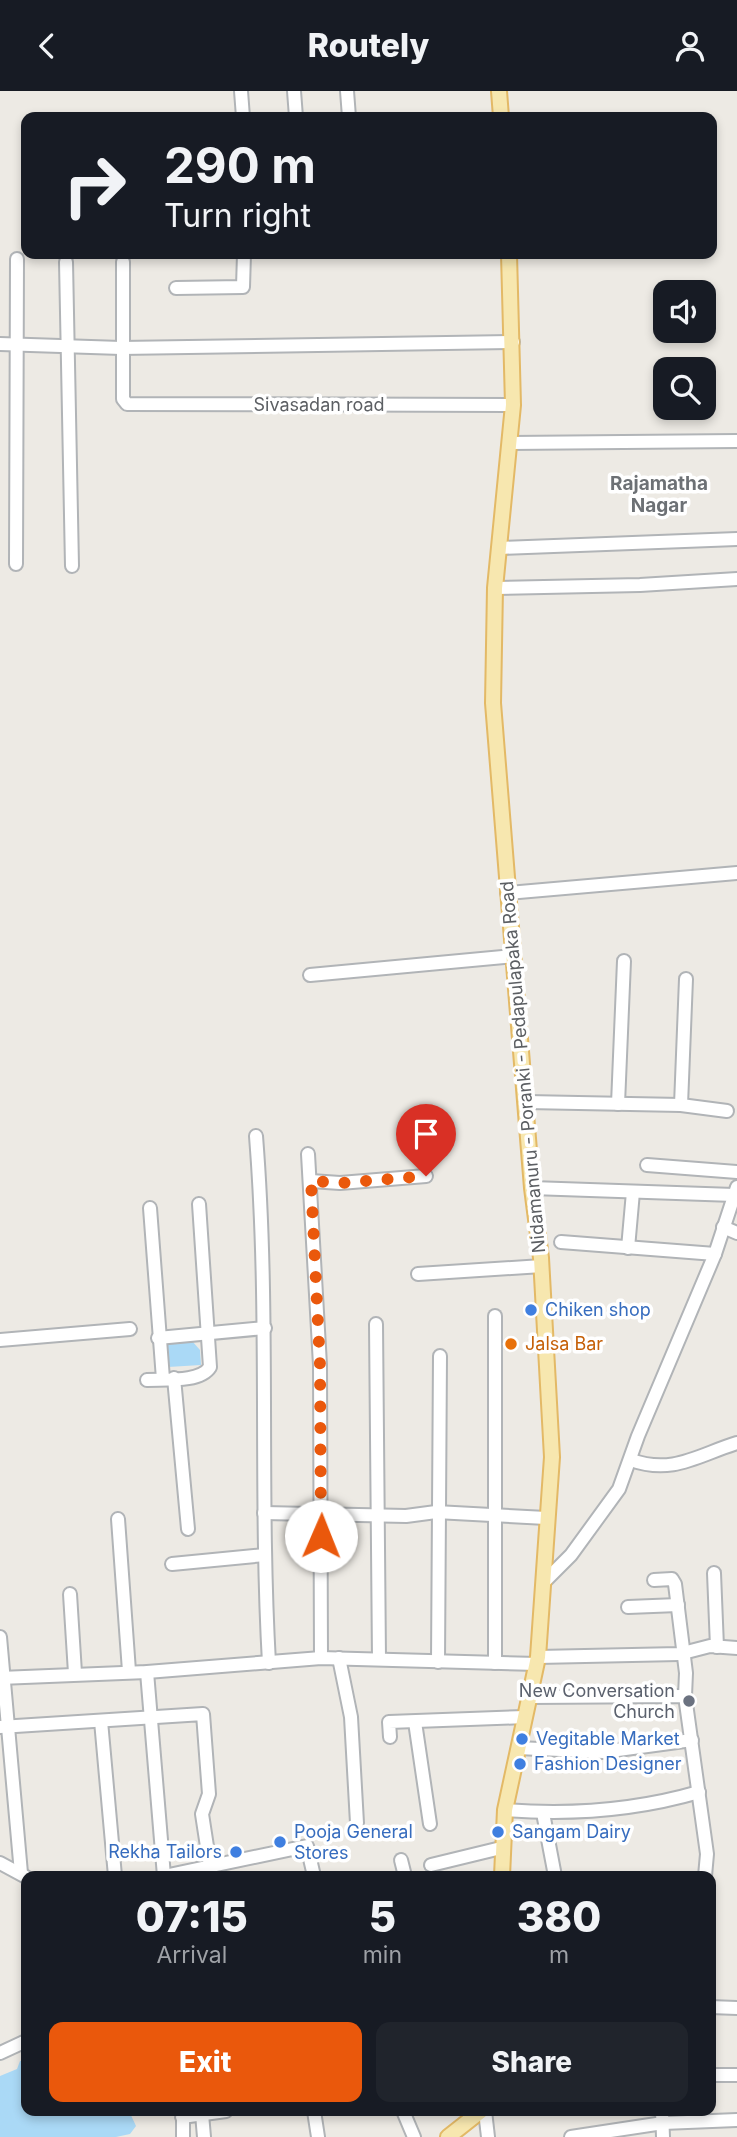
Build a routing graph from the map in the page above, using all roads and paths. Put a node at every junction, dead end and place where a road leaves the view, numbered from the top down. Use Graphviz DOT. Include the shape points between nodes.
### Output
graph roads {
  1 [pos="241,91"];
  2 [pos="294,91"];
  3 [pos="347,91"];
  4 [pos="499,91"];
  5 [pos="243,112"];
  6 [pos="296,112"];
  7 [pos="349,112"];
  8 [pos="501,112"];
  9 [pos="17,259"];
  10 [pos="244,259"];
  11 [pos="509,259"];
  12 [pos="66,262"];
  13 [pos="123,262"];
  14 [pos="176,288"];
  15 [pos="513,342"];
  16 [pos="0,344"];
  17 [pos="14,344"];
  18 [pos="68,347"];
  19 [pos="121,348"];
  20 [pos="513,405"];
  21 [pos="737,441"];
  22 [pos="510,443"];
  23 [pos="737,539"];
  24 [pos="500,548"];
  25 [pos="16,564"];
  26 [pos="72,566"];
  27 [pos="737,579"];
  28 [pos="495,588"];
  29 [pos="737,873"];
  30 [pos="507,893"];
  31 [pos="514,956"];
  32 [pos="624,961"];
  33 [pos="310,975"];
  34 [pos="686,978"];
  35 [pos="527,1102"];
  36 [pos="618,1104"];
  37 [pos="681,1105"];
  38 [pos="727,1111"];
  39 [pos="256,1136"];
  40 [pos="308,1154"];
  41 [pos="647,1165"];
  42 [pos="737,1172"];
  43 [pos="426,1176"];
  44 [pos="311,1181"];
  45 [pos="532,1188"];
  46 [pos="735,1191"];
  47 [pos="633,1192"];
  48 [pos="199,1204"];
  49 [pos="150,1207"];
  50 [pos="723,1227"];
  51 [pos="737,1233"];
  52 [pos="561,1242"];
  53 [pos="628,1248"];
  54 [pos="715,1254"];
  55 [pos="542,1266"];
  56 [pos="418,1274"];
  57 [pos="495,1316"];
  58 [pos="376,1324"];
  59 [pos="265,1328"];
  60 [pos="130,1329"];
  61 [pos="208,1334"];
  62 [pos="158,1338"];
  63 [pos="0,1340"];
  64 [pos="440,1356"];
  65 [pos="169,1378"];
  66 [pos="147,1380"];
  67 [pos="737,1443"];
  68 [pos="631,1460"];
  69 [pos="436,1512"];
  70 [pos="264,1513"];
  71 [pos="321,1514"];
  72 [pos="377,1515"];
  73 [pos="495,1517"];
  74 [pos="547,1518"];
  75 [pos="118,1519"];
  76 [pos="188,1529"];
  77 [pos="265,1555"];
  78 [pos="172,1565"];
  79 [pos="714,1573"];
  80 [pos="654,1580"];
  81 [pos="544,1582"];
  82 [pos="70,1594"];
  83 [pos="678,1605"];
  84 [pos="628,1607"];
  85 [pos="0,1637"];
  86 [pos="717,1647"];
  87 [pos="737,1649"];
  88 [pos="683,1652"];
  89 [pos="321,1658"];
  90 [pos="339,1658"];
  91 [pos="379,1659"];
  92 [pos="537,1661"];
  93 [pos="438,1662"];
  94 [pos="269,1663"];
  95 [pos="495,1663"];
  96 [pos="129,1671"];
  97 [pos="147,1672"];
  98 [pos="75,1674"];
  99 [pos="1,1678"];
  100 [pos="685,1696"];
  101 [pos="529,1697"];
  102 [pos="525,1717"];
  103 [pos="152,1718"];
  104 [pos="102,1721"];
  105 [pos="415,1722"];
  106 [pos="4,1727"];
  107 [pos="390,1737"];
  108 [pos="692,1740"];
  109 [pos="518,1748"];
  110 [pos="699,1793"];
  111 [pos="505,1811"];
  112 [pos="543,1813"];
  113 [pos="357,1823"];
  114 [pos="430,1823"];
  115 [pos="500,1847"];
  116 [pos="401,1860"];
  117 [pos="0,1863"];
  118 [pos="431,1865"];
  119 [pos="210,1866"];
  120 [pos="22,1871"];
  121 [pos="115,1871"];
  122 [pos="164,1871"];
  123 [pos="187,1871"];
  124 [pos="313,1871"];
  125 [pos="404,1871"];
  126 [pos="502,1871"];
  127 [pos="554,1871"];
  128 [pos="705,1871"];
  129 [pos="21,1874"];
  130 [pos="716,2007"];
  131 [pos="737,2008"];
  132 [pos="21,2043"];
  133 [pos="0,2053"];
  134 [pos="716,2075"];
  135 [pos="737,2075"];
  136 [pos="182,2116"];
  137 [pos="202,2116"];
  138 [pos="315,2116"];
  139 [pos="405,2116"];
  140 [pos="476,2116"];
  141 [pos="484,2116"];
  142 [pos="703,2116"];
  143 [pos="663,2117"];
  144 [pos="737,2120"];
  145 [pos="450,2136"];
  146 [pos="183,2137"];
  147 [pos="204,2137"];
  148 [pos="318,2137"];
  149 [pos="414,2137"];
  150 [pos="488,2137"];
  151 [pos="571,2137"];
  152 [pos="663,2137"];
  1 -- 5 [label="street"];
  2 -- 6 [label="street"];
  3 -- 7 [label="street"];
  4 -- 8 [label="main road"];
  9 -- 17 [label="street"];
  10 -- 14 [label="street" via="243,287"];
  11 -- 15 [label="main road, Nidamanuru - Poranki - Pedapulapaka Road"];
  12 -- 18 [label="street"];
  13 -- 19 [label="street"];
  15 -- 19 [label="street"];
  15 -- 20 [label="main road, Nidamanuru - Poranki - Pedapulapaka Road"];
  16 -- 17 [label="street"];
  17 -- 18 [label="street"];
  17 -- 25 [label="street"];
  18 -- 19 [label="street"];
  18 -- 26 [label="street"];
  19 -- 20 [label="street, Sivasadan road" via="125,403"];
  20 -- 22 [label="main road, Nidamanuru - Poranki - Pedapulapaka Road"];
  21 -- 22 [label="street"];
  22 -- 24 [label="main road, Nidamanuru - Poranki - Pedapulapaka Road"];
  23 -- 24 [label="street"];
  24 -- 28 [label="main road, Nidamanuru - Poranki - Pedapulapaka Road"];
  27 -- 28 [label="street"];
  28 -- 30 [label="main road, Nidamanuru - Poranki - Pedapulapaka Road" via="493,703"];
  29 -- 30 [label="street"];
  30 -- 31 [label="main road, Nidamanuru - Poranki - Pedapulapaka Road"];
  31 -- 33 [label="street"];
  31 -- 35 [label="main road, Nidamanuru - Poranki - Pedapulapaka Road"];
  32 -- 36 [label="street"];
  34 -- 37 [label="street"];
  35 -- 36 [label="street"];
  35 -- 45 [label="main road, Nidamanuru - Poranki - Pedapulapaka Road"];
  36 -- 37 [label="street"];
  37 -- 38 [label="street"];
  39 -- 59 [label="street"];
  40 -- 44 [label="street"];
  41 -- 42 [label="street"];
  43 -- 44 [label="street"];
  44 -- 71 [label="street"];
  45 -- 47 [label="street"];
  45 -- 55 [label="main road, Nidamanuru - Poranki - Pedapulapaka Road"];
  46 -- 47 [label="street"];
  46 -- 50 [label="street"];
  47 -- 53 [label="street"];
  48 -- 61 [label="street"];
  49 -- 62 [label="street"];
  50 -- 51 [label="street"];
  50 -- 54 [label="street"];
  52 -- 53 [label="street"];
  53 -- 54 [label="street"];
  54 -- 68 [label="street"];
  55 -- 56 [label="street"];
  55 -- 74 [label="main road, Nidamanuru - Poranki - Pedapulapaka Road" via="552,1457"];
  57 -- 73 [label="street"];
  58 -- 72 [label="street"];
  59 -- 61 [label="street"];
  59 -- 70 [label="street"];
  60 -- 63 [label="street"];
  61 -- 62 [label="street"];
  61 -- 65 [label="street" via="208,1372"];
  62 -- 65 [label="street"];
  64 -- 69 [label="street"];
  65 -- 66 [label="street"];
  65 -- 76 [label="street"];
  67 -- 68 [label="street" via="672,1466 651,1467"];
  68 -- 81 [label="street" via="600,1519"];
  69 -- 72 [label="street"];
  69 -- 73 [label="street"];
  69 -- 93 [label="street"];
  70 -- 71 [label="street"];
  70 -- 77 [label="street"];
  71 -- 72 [label="street"];
  71 -- 89 [label="street"];
  72 -- 91 [label="street"];
  73 -- 74 [label="street"];
  73 -- 95 [label="street"];
  74 -- 81 [label="main road, Nidamanuru - Poranki - Pedapulapaka Road"];
  75 -- 96 [label="street"];
  77 -- 78 [label="street"];
  77 -- 94 [label="street"];
  79 -- 86 [label="street"];
  80 -- 83 [label="street" via="674,1581"];
  81 -- 92 [label="main road, Nidamanuru - Poranki - Pedapulapaka Road"];
  82 -- 98 [label="street"];
  83 -- 84 [label="street"];
  83 -- 88 [label="street"];
  85 -- 99 [label="street"];
  86 -- 87 [label="street"];
  86 -- 88 [label="street"];
  88 -- 92 [label="street"];
  88 -- 100 [label="street"];
  89 -- 90 [label="street"];
  89 -- 94 [label="street"];
  90 -- 91 [label="street"];
  90 -- 113 [label="street" via="351,1717"];
  91 -- 93 [label="street"];
  92 -- 95 [label="street"];
  92 -- 101 [label="main road, Nidamanuru - Poranki - Pedapulapaka Road"];
  93 -- 95 [label="street"];
  94 -- 97 [label="street"];
  96 -- 97 [label="street"];
  96 -- 98 [label="street"];
  97 -- 103 [label="street"];
  98 -- 99 [label="street"];
  99 -- 106 [label="street"];
  100 -- 101 [label="street"];
  100 -- 108 [label="street"];
  101 -- 102 [label="main road, Nidamanuru - Poranki - Pedapulapaka Road"];
  102 -- 105 [label="street"];
  102 -- 109 [label="main road, Nidamanuru - Poranki - Pedapulapaka Road"];
  103 -- 104 [label="street"];
  103 -- 119 [label="street" via="203,1714 209,1794 202,1814"];
  103 -- 122 [label="street"];
  104 -- 106 [label="street"];
  104 -- 121 [label="street"];
  105 -- 107 [label="street" via="388,1722"];
  105 -- 114 [label="street"];
  106 -- 120 [label="street"];
  108 -- 109 [label="street" via="603,1752"];
  108 -- 110 [label="street"];
  109 -- 111 [label="main road, Nidamanuru - Poranki - Pedapulapaka Road"];
  110 -- 112 [label="street" via="658,1804"];
  110 -- 128 [label="street"];
  111 -- 112 [label="street"];
  111 -- 115 [label="main road, Nidamanuru - Poranki - Pedapulapaka Road"];
  112 -- 127 [label="street"];
  115 -- 118 [label="street"];
  115 -- 126 [label="main road, Nidamanuru - Poranki - Pedapulapaka Road"];
  116 -- 125 [label="street"];
  117 -- 129 [label="street"];
  119 -- 123 [label="street"];
  119 -- 124 [label="street" via="307,1846"];
  130 -- 131 [label="street"];
  132 -- 133 [label="street"];
  134 -- 135 [label="street"];
  136 -- 146 [label="street"];
  137 -- 147 [label="street"];
  138 -- 148 [label="street"];
  139 -- 149 [label="street"];
  140 -- 145 [label="main road"];
  141 -- 150 [label="street"];
  142 -- 143 [label="street"];
  142 -- 144 [label="street"];
  143 -- 151 [label="street"];
  143 -- 152 [label="street"];
}
